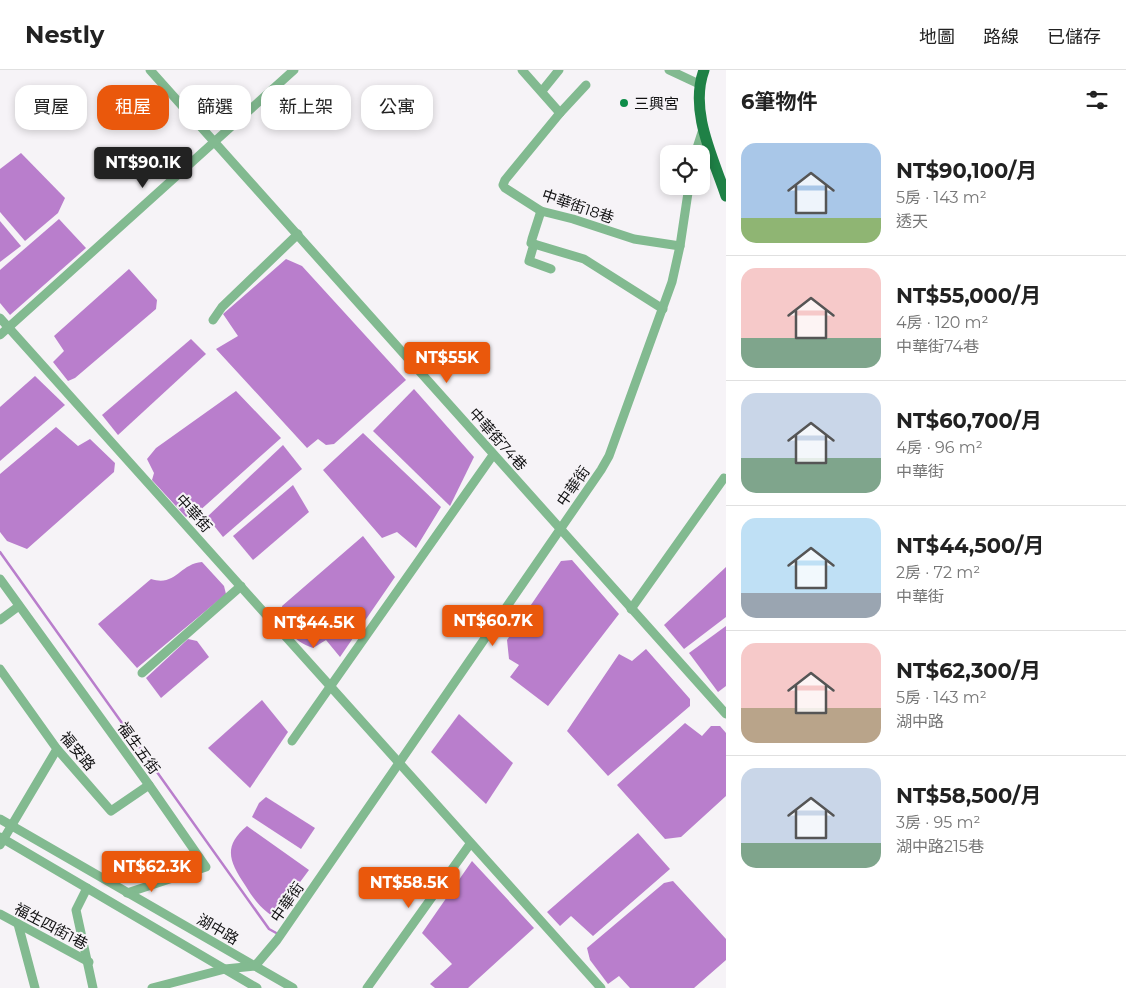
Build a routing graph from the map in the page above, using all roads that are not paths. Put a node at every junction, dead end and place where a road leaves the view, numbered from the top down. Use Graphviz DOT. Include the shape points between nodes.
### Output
graph roads {
  1 [pos="150,70"];
  2 [pos="294,70"];
  3 [pos="522,70"];
  4 [pos="559,70"];
  5 [pos="669,70"];
  6 [pos="704,70"];
  7 [pos="699,84"];
  8 [pos="586,85"];
  9 [pos="542,91"];
  10 [pos="560,113"];
  11 [pos="703,129"];
  12 [pos="214,140"];
  13 [pos="698,145"];
  14 [pos="688,195"];
  15 [pos="726,196"];
  16 [pos="541,211"];
  17 [pos="298,234"];
  18 [pos="534,244"];
  19 [pos="680,246"];
  20 [pos="551,269"];
  21 [pos="663,309"];
  22 [pos="0,318"];
  23 [pos="213,320"];
  24 [pos="8,327"];
  25 [pos="0,335"];
  26 [pos="493,455"];
  27 [pos="724,478"];
  28 [pos="561,528"];
  29 [pos="0,580"];
  30 [pos="241,586"];
  31 [pos="19,606"];
  32 [pos="631,609"];
  33 [pos="0,620"];
  34 [pos="0,669"];
  35 [pos="142,673"];
  36 [pos="331,686"];
  37 [pos="726,714"];
  38 [pos="292,741"];
  39 [pos="57,749"];
  40 [pos="398,764"];
  41 [pos="149,785"];
  42 [pos="0,819"];
  43 [pos="12,825"];
  44 [pos="1,840"];
  45 [pos="470,844"];
  46 [pos="87,888"];
  47 [pos="127,893"];
  48 [pos="0,914"];
  49 [pos="18,924"];
  50 [pos="89,962"];
  51 [pos="255,966"];
  52 [pos="225,969"];
  53 [pos="35,988"];
  54 [pos="93,988"];
  55 [pos="152,988"];
  56 [pos="257,988"];
  57 [pos="293,988"];
  58 [pos="367,988"];
  59 [pos="600,988"];
  1 -- 12 [label="street, 中華街74巷"];
  2 -- 12 [label="street"];
  3 -- 9 [label="street"];
  4 -- 9 [label="street"];
  5 -- 7 [label="street"];
  6 -- 7 [label="main road"];
  7 -- 11 [label="main road"];
  8 -- 10 [label="street, 中華街18巷"];
  9 -- 10 [label="street"];
  10 -- 16 [label="street, 中華街18巷" via="503,185"];
  11 -- 13 [label="street"];
  11 -- 15 [label="main road"];
  12 -- 17 [label="street, 中華街74巷"];
  12 -- 24 [label="street"];
  14 -- 19 [label="street, 中華街"];
  16 -- 18 [label="street" via="531,243"];
  16 -- 19 [label="street, 中華街18巷" via="634,239"];
  17 -- 23 [label="street" via="222,307"];
  17 -- 26 [label="street, 中華街74巷"];
  18 -- 20 [label="street" via="529,261"];
  18 -- 21 [label="street" via="584,259"];
  19 -- 21 [label="street, 中華街"];
  21 -- 28 [label="street, 中華街" via="609,456"];
  22 -- 24 [label="street, 中華街"];
  24 -- 25 [label="street"];
  24 -- 30 [label="street, 中華街"];
  26 -- 28 [label="street, 中華街74巷"];
  26 -- 36 [label="street"];
  27 -- 32 [label="street"];
  28 -- 32 [label="street, 中華街74巷"];
  28 -- 40 [label="street, 中華街"];
  29 -- 31 [label="street, 福生五街"];
  30 -- 35 [label="street"];
  30 -- 36 [label="street, 中華街"];
  31 -- 33 [label="street"];
  31 -- 41 [label="street, 福生五街"];
  32 -- 37 [label="street, 中華街74巷"];
  34 -- 39 [label="street, 福安路"];
  36 -- 38 [label="street"];
  36 -- 40 [label="street, 中華街"];
  39 -- 41 [label="street, 福安路" via="111,811"];
  39 -- 43 [label="street"];
  40 -- 45 [label="street, 中華街"];
  40 -- 51 [label="street, 中華街" via="277,940"];
  41 -- 47 [label="street, 福生五街" via="206,867"];
  42 -- 43 [label="street, 湖中路"];
  43 -- 44 [label="street"];
  43 -- 47 [label="street, 湖中路"];
  44 -- 46 [label="street, 湖中路"];
  45 -- 58 [label="street"];
  45 -- 59 [label="street, 中華街"];
  46 -- 50 [label="street" via="76,910"];
  46 -- 52 [label="street, 湖中路"];
  47 -- 51 [label="street, 湖中路"];
  48 -- 49 [label="street, 福生四街1巷"];
  49 -- 50 [label="street, 福生四街1巷"];
  49 -- 53 [label="street"];
  50 -- 54 [label="street"];
  51 -- 52 [label="street"];
  51 -- 57 [label="street, 湖中路"];
  52 -- 55 [label="street"];
  52 -- 56 [label="street, 湖中路"];
}
